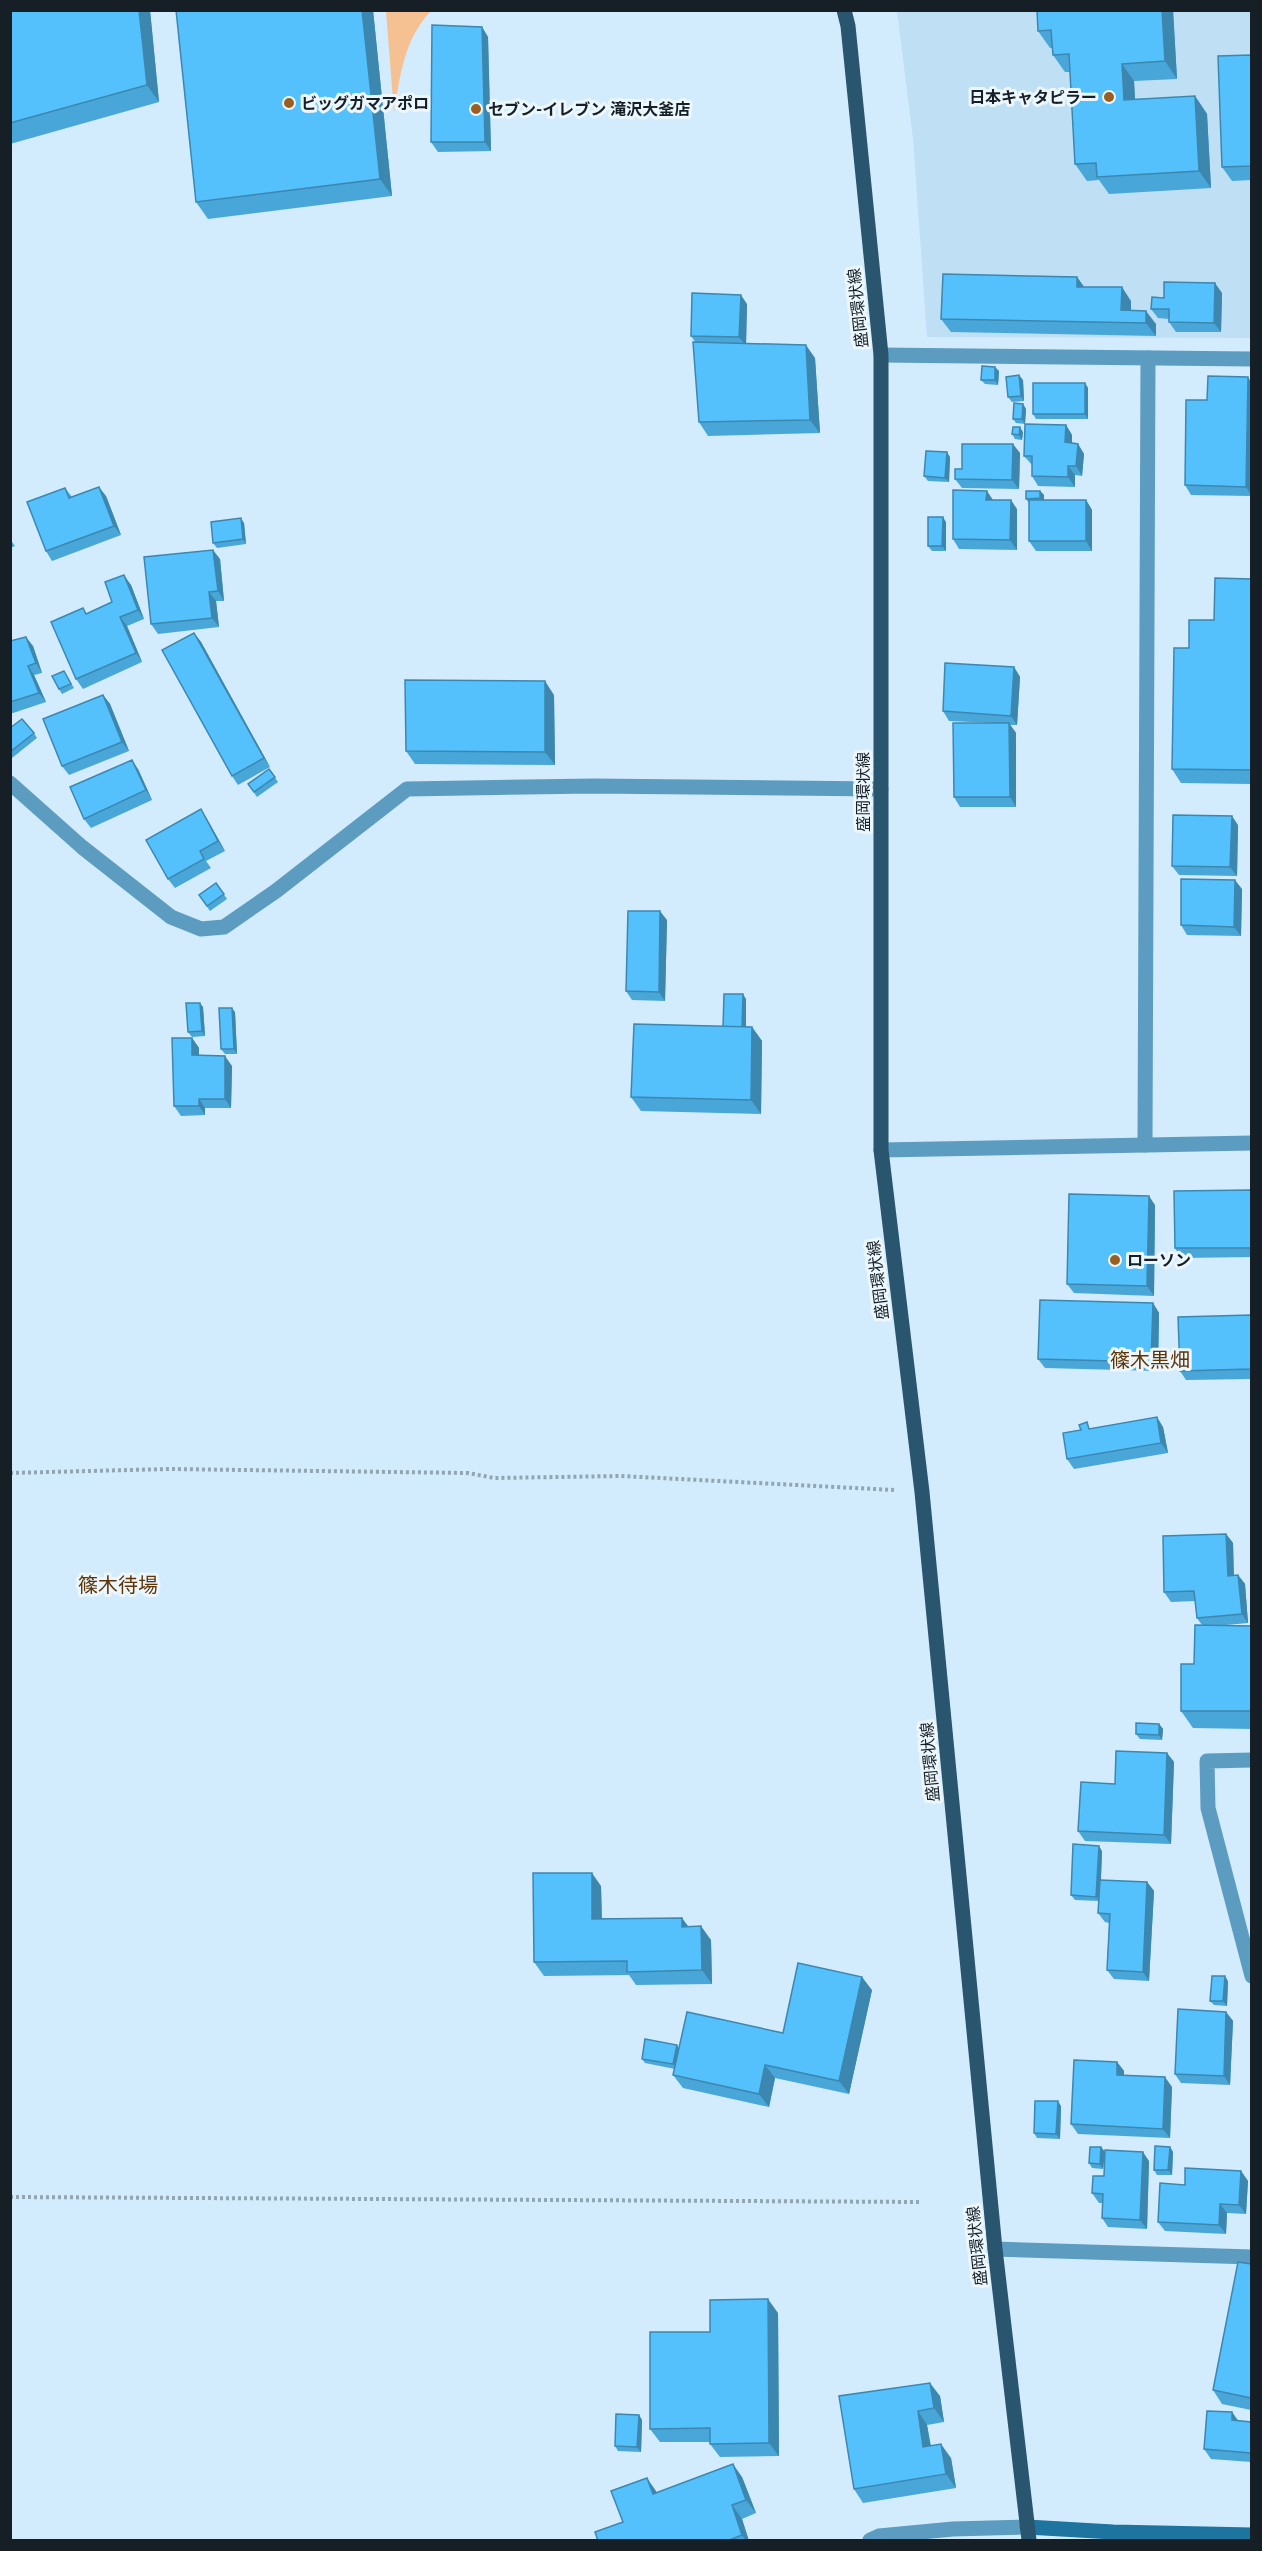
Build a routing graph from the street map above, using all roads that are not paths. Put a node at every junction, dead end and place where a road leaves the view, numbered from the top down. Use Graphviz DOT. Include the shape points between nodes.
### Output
graph roads {
  1 [pos="844,10"];
  2 [pos="880,355"];
  3 [pos="1148,358"];
  4 [pos="1251,359"];
  5 [pos="10,783"];
  6 [pos="881,789"];
  7 [pos="1251,1143"];
  8 [pos="1145,1145"];
  9 [pos="881,1150"];
  10 [pos="1251,1760"];
  11 [pos="1251,1976"];
  12 [pos="994,2249"];
  13 [pos="1251,2257"];
  14 [pos="1028,2534"];
  15 [pos="1251,2535"];
  16 [pos="870,2541"];
  1 -- 2 [label="main road, 盛岡環状線"];
  2 -- 3 [label="street"];
  2 -- 6 [label="main road, 盛岡環状線"];
  3 -- 4 [label="street"];
  3 -- 8 [label="street"];
  5 -- 6 [label="street" via="82,848 171,917 201,929 224,927 407,789"];
  6 -- 9 [label="main road, 盛岡環状線"];
  7 -- 8 [label="street"];
  8 -- 9 [label="street"];
  9 -- 12 [label="main road, 盛岡環状線" via="922,1492"];
  10 -- 11 [label="street" via="1207,1761 1208,1808"];
  12 -- 13 [label="street"];
  12 -- 14 [label="main road, 盛岡環状線"];
  14 -- 15 [label="street"];
  14 -- 16 [label="street" via="953,2529 879,2536"];
}
